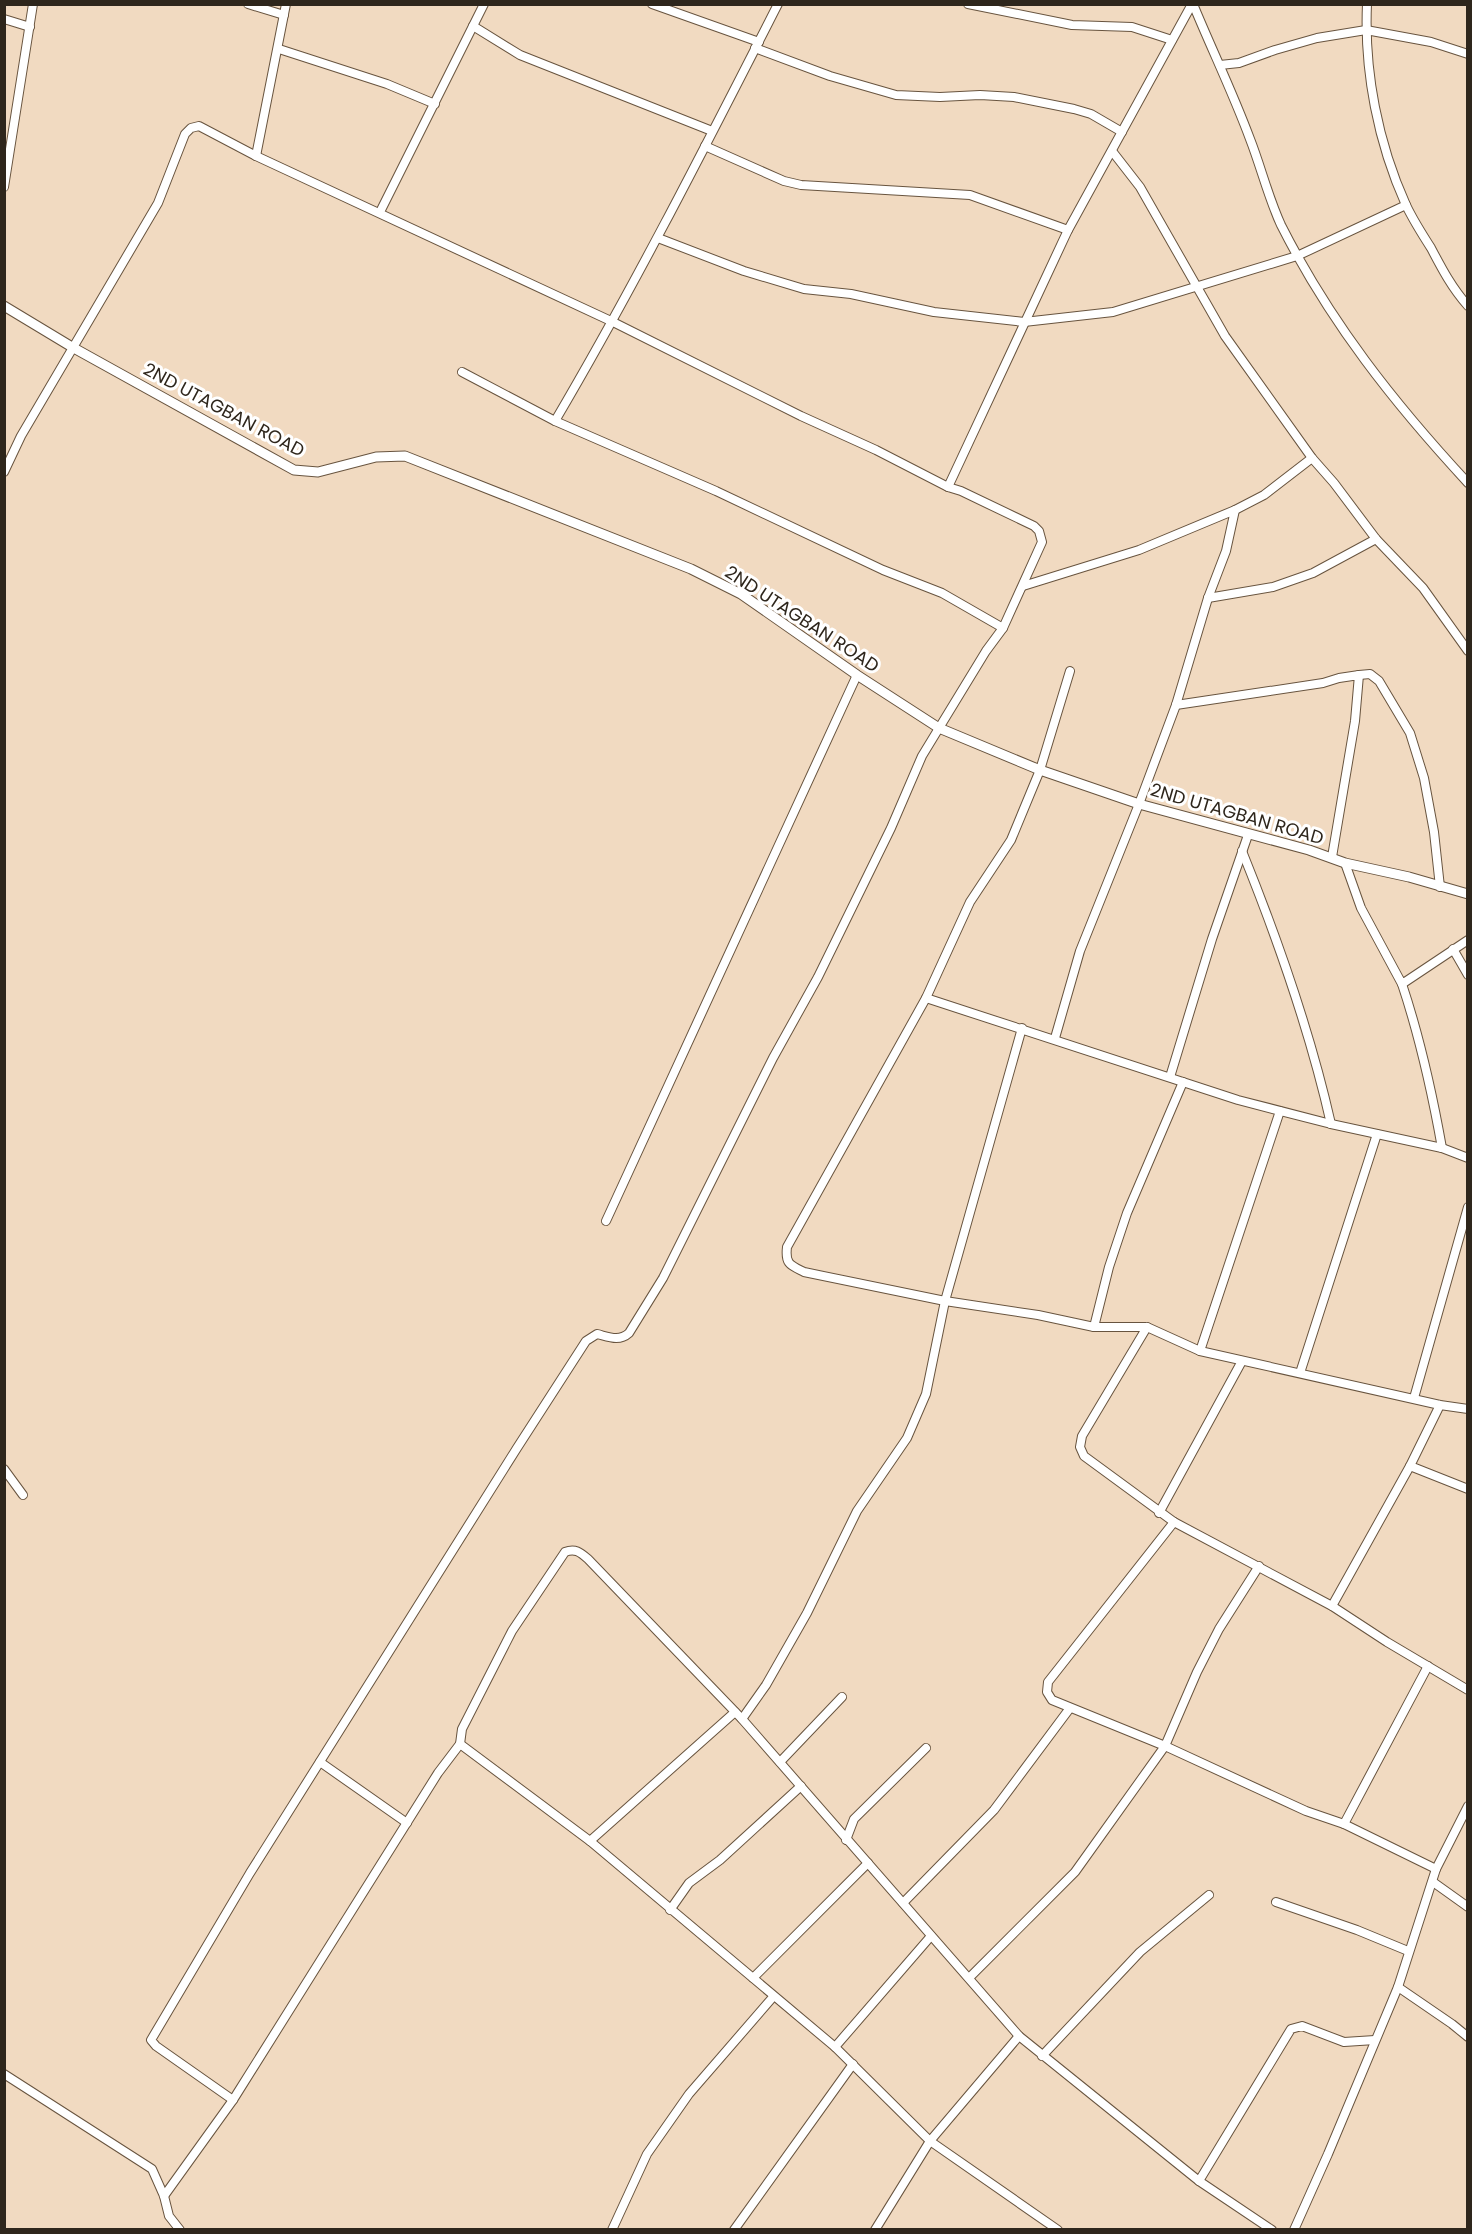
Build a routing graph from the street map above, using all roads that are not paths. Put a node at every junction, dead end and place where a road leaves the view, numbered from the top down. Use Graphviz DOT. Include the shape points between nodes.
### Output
graph roads {
  1 [pos="33,4"];
  2 [pos="248,4"];
  3 [pos="286,4"];
  4 [pos="484,4"];
  5 [pos="652,4"];
  6 [pos="778,4"];
  7 [pos="968,4"];
  8 [pos="1193,4"];
  9 [pos="1367,4"];
  10 [pos="284,15"];
  11 [pos="4,19"];
  12 [pos="473,26"];
  13 [pos="30,27"];
  14 [pos="1366,30"];
  15 [pos="1172,40"];
  16 [pos="757,45"];
  17 [pos="279,49"];
  18 [pos="1467,54"];
  19 [pos="1220,65"];
  20 [pos="435,104"];
  21 [pos="712,131"];
  22 [pos="1122,132"];
  23 [pos="8,141"];
  24 [pos="705,146"];
  25 [pos="1113,151"];
  26 [pos="256,156"];
  27 [pos="4,187"];
  28 [pos="1406,205"];
  29 [pos="380,212"];
  30 [pos="1068,230"];
  31 [pos="658,238"];
  32 [pos="1297,256"];
  33 [pos="1195,285"];
  34 [pos="4,306"];
  35 [pos="1467,306"];
  36 [pos="613,322"];
  37 [pos="1024,322"];
  38 [pos="72,347"];
  39 [pos="462,372"];
  40 [pos="555,421"];
  41 [pos="1312,458"];
  42 [pos="4,472"];
  43 [pos="1466,477"];
  44 [pos="948,488"];
  45 [pos="1235,510"];
  46 [pos="1376,538"];
  47 [pos="1023,586"];
  48 [pos="1208,598"];
  49 [pos="1003,628"];
  50 [pos="1467,651"];
  51 [pos="1070,671"];
  52 [pos="857,675"];
  53 [pos="1359,675"];
  54 [pos="1176,705"];
  55 [pos="939,728"];
  56 [pos="1040,770"];
  57 [pos="1139,804"];
  58 [pos="1248,835"];
  59 [pos="1242,851"];
  60 [pos="1332,857"];
  61 [pos="1345,862"];
  62 [pos="1440,887"];
  63 [pos="1467,894"];
  64 [pos="1467,940"];
  65 [pos="1453,949"];
  66 [pos="1467,975"];
  67 [pos="1402,984"];
  68 [pos="926,998"];
  69 [pos="1022,1028"];
  70 [pos="1055,1038"];
  71 [pos="1170,1077"];
  72 [pos="1183,1082"];
  73 [pos="1280,1111"];
  74 [pos="1331,1124"];
  75 [pos="1377,1134"];
  76 [pos="1443,1148"];
  77 [pos="1467,1158"];
  78 [pos="1467,1207"];
  79 [pos="606,1221"];
  80 [pos="945,1301"];
  81 [pos="1094,1327"];
  82 [pos="1147,1327"];
  83 [pos="1200,1351"];
  84 [pos="1242,1361"];
  85 [pos="1300,1373"];
  86 [pos="1414,1398"];
  87 [pos="1440,1405"];
  88 [pos="1467,1409"];
  89 [pos="1410,1466"];
  90 [pos="4,1469"];
  91 [pos="1467,1489"];
  92 [pos="23,1495"];
  93 [pos="1160,1513"];
  94 [pos="1174,1522"];
  95 [pos="1259,1566"];
  96 [pos="1332,1606"];
  97 [pos="1428,1666"];
  98 [pos="1467,1690"];
  99 [pos="842,1697"];
  100 [pos="1070,1708"];
  101 [pos="735,1712"];
  102 [pos="742,1719"];
  103 [pos="460,1744"];
  104 [pos="1165,1746"];
  105 [pos="926,1748"];
  106 [pos="320,1762"];
  107 [pos="780,1762"];
  108 [pos="801,1786"];
  109 [pos="1467,1806"];
  110 [pos="407,1823"];
  111 [pos="1344,1824"];
  112 [pos="846,1840"];
  113 [pos="590,1841"];
  114 [pos="868,1863"];
  115 [pos="1436,1869"];
  116 [pos="1433,1882"];
  117 [pos="1209,1895"];
  118 [pos="1276,1902"];
  119 [pos="903,1903"];
  120 [pos="1467,1907"];
  121 [pos="670,1910"];
  122 [pos="931,1936"];
  123 [pos="1408,1951"];
  124 [pos="753,1978"];
  125 [pos="969,1978"];
  126 [pos="1398,1987"];
  127 [pos="772,1997"];
  128 [pos="1019,2036"];
  129 [pos="1467,2037"];
  130 [pos="1375,2040"];
  131 [pos="835,2047"];
  132 [pos="1042,2056"];
  133 [pos="853,2064"];
  134 [pos="4,2074"];
  135 [pos="232,2100"];
  136 [pos="930,2141"];
  137 [pos="1199,2181"];
  138 [pos="164,2196"];
  139 [pos="180,2229"];
  140 [pos="612,2229"];
  141 [pos="734,2229"];
  142 [pos="875,2229"];
  143 [pos="1058,2229"];
  144 [pos="1272,2229"];
  145 [pos="1294,2229"];
  1 -- 13 [label="street"];
  2 -- 10 [label="street"];
  3 -- 10 [label="street"];
  4 -- 12 [label="street"];
  5 -- 16 [label="street"];
  6 -- 16 [label="street"];
  7 -- 15 [label="street" via="1072,25 1132,27"];
  8 -- 15 [label="street"];
  8 -- 19 [label="street"];
  9 -- 14 [label="street"];
  10 -- 17 [label="street"];
  11 -- 13 [label="street"];
  12 -- 20 [label="street"];
  12 -- 21 [label="street" via="520,55"];
  13 -- 23 [label="street"];
  14 -- 18 [label="street" via="1431,42"];
  14 -- 19 [label="street" via="1317,38 1239,63"];
  14 -- 28 [label="street" via="1384,146"];
  15 -- 22 [label="street"];
  16 -- 21 [label="street"];
  16 -- 22 [label="street" via="831,76 896,95 1014,97 1091,114"];
  17 -- 20 [label="street"];
  17 -- 26 [label="street"];
  19 -- 32 [label="street"];
  20 -- 29 [label="street"];
  21 -- 24 [label="street"];
  22 -- 25 [label="street"];
  23 -- 27 [label="street"];
  24 -- 30 [label="street" via="801,185 970,195"];
  24 -- 31 [label="street"];
  25 -- 30 [label="street"];
  25 -- 33 [label="street" via="1140,187"];
  26 -- 29 [label="street"];
  26 -- 38 [label="street" via="199,126 185,134 158,203"];
  28 -- 32 [label="street"];
  28 -- 35 [label="street" via="1453,289"];
  29 -- 36 [label="street"];
  30 -- 37 [label="street"];
  31 -- 36 [label="street"];
  31 -- 37 [label="street" via="744,271 804,288 934,312"];
  32 -- 33 [label="street"];
  32 -- 43 [label="street" via="1354,348"];
  33 -- 37 [label="street" via="1113,312"];
  33 -- 41 [label="street" via="1225,336"];
  34 -- 38 [label="street, 2ND UTAGBAN ROAD"];
  36 -- 40 [label="street"];
  36 -- 44 [label="street"];
  37 -- 44 [label="street"];
  38 -- 42 [label="street"];
  38 -- 52 [label="street, 2ND UTAGBAN ROAD" via="294,470 318,472 376,458 405,456 691,569 741,594"];
  39 -- 40 [label="street"];
  40 -- 49 [label="street" via="942,593"];
  41 -- 45 [label="street" via="1264,495"];
  41 -- 46 [label="street"];
  44 -- 47 [label="street" via="1005,511 1039,531 1042,543"];
  45 -- 47 [label="street" via="1139,550"];
  45 -- 48 [label="street" via="1226,551"];
  46 -- 48 [label="street" via="1314,573 1273,587"];
  46 -- 50 [label="street" via="1423,588"];
  47 -- 49 [label="street"];
  48 -- 54 [label="street"];
  49 -- 55 [label="street"];
  51 -- 56 [label="street"];
  52 -- 55 [label="street, 2ND UTAGBAN ROAD"];
  52 -- 79 [label="street"];
  53 -- 54 [label="street"];
  53 -- 60 [label="street"];
  53 -- 62 [label="street" via="1370,674 1379,681 1410,733 1424,778"];
  54 -- 57 [label="street"];
  55 -- 56 [label="street, 2ND UTAGBAN ROAD"];
  55 -- 106 [label="street" via="922,756 818,977 663,1278 623,1338 597,1334 586,1341"];
  56 -- 57 [label="street, 2ND UTAGBAN ROAD"];
  56 -- 68 [label="street" via="1011,840 970,902"];
  57 -- 58 [label="street, 2ND UTAGBAN ROAD"];
  57 -- 70 [label="street" via="1080,951"];
  58 -- 59 [label="street"];
  58 -- 60 [label="street, 2ND UTAGBAN ROAD"];
  59 -- 71 [label="street"];
  59 -- 74 [label="street" via="1307,1033"];
  60 -- 61 [label="street, 2ND UTAGBAN ROAD"];
  61 -- 62 [label="street, 2ND UTAGBAN ROAD"];
  61 -- 67 [label="street" via="1361,908"];
  62 -- 63 [label="street, 2ND UTAGBAN ROAD"];
  64 -- 65 [label="street"];
  65 -- 66 [label="street"];
  65 -- 67 [label="street"];
  67 -- 76 [label="street" via="1422,1047"];
  68 -- 69 [label="street"];
  68 -- 80 [label="street" via="787,1247 786,1257 791,1266 804,1272"];
  69 -- 70 [label="street"];
  69 -- 80 [label="street"];
  70 -- 71 [label="street"];
  71 -- 72 [label="street"];
  72 -- 73 [label="street"];
  72 -- 81 [label="street" via="1127,1213"];
  73 -- 74 [label="street"];
  73 -- 83 [label="street"];
  74 -- 75 [label="street"];
  75 -- 76 [label="street"];
  75 -- 85 [label="street"];
  76 -- 77 [label="street"];
  78 -- 86 [label="street"];
  80 -- 81 [label="street"];
  80 -- 102 [label="street" via="926,1394 907,1438 857,1511 807,1613"];
  81 -- 82 [label="street"];
  82 -- 83 [label="street"];
  82 -- 93 [label="street" via="1082,1436 1080,1447 1084,1456"];
  83 -- 84 [label="street"];
  84 -- 85 [label="street"];
  84 -- 93 [label="street"];
  85 -- 86 [label="street"];
  86 -- 87 [label="street"];
  87 -- 88 [label="street"];
  87 -- 89 [label="street"];
  89 -- 91 [label="street"];
  89 -- 96 [label="street"];
  90 -- 92 [label="street"];
  93 -- 94 [label="street"];
  94 -- 95 [label="street"];
  94 -- 100 [label="street" via="1048,1682 1047,1692 1052,1700"];
  95 -- 96 [label="street"];
  95 -- 104 [label="street" via="1219,1629"];
  96 -- 97 [label="street"];
  97 -- 98 [label="street"];
  97 -- 111 [label="street"];
  99 -- 107 [label="street"];
  100 -- 104 [label="street"];
  100 -- 119 [label="street" via="994,1810"];
  101 -- 102 [label="street"];
  101 -- 103 [label="street" via="588,1559 572,1550 565,1552 512,1631 462,1729"];
  101 -- 113 [label="street"];
  102 -- 107 [label="street"];
  103 -- 110 [label="street"];
  103 -- 113 [label="street"];
  104 -- 111 [label="street" via="1306,1811"];
  104 -- 125 [label="street" via="1075,1872"];
  105 -- 112 [label="street" via="854,1819"];
  106 -- 110 [label="street"];
  106 -- 135 [label="street" via="151,2040"];
  107 -- 108 [label="street"];
  108 -- 112 [label="street"];
  108 -- 121 [label="street" via="690,1883"];
  109 -- 115 [label="street"];
  110 -- 135 [label="street"];
  111 -- 115 [label="street"];
  112 -- 114 [label="street"];
  113 -- 121 [label="street"];
  114 -- 119 [label="street"];
  114 -- 124 [label="street"];
  115 -- 116 [label="street"];
  116 -- 120 [label="street"];
  116 -- 123 [label="street"];
  117 -- 132 [label="street" via="1140,1952"];
  118 -- 123 [label="street"];
  119 -- 122 [label="street"];
  121 -- 124 [label="street"];
  122 -- 125 [label="street"];
  122 -- 131 [label="street"];
  123 -- 126 [label="street"];
  124 -- 127 [label="street"];
  125 -- 128 [label="street"];
  126 -- 129 [label="street"];
  126 -- 130 [label="street"];
  127 -- 131 [label="street"];
  127 -- 140 [label="street" via="689,2094 647,2154"];
  128 -- 132 [label="street"];
  128 -- 136 [label="street"];
  130 -- 137 [label="street" via="1344,2042 1302,2026 1291,2030"];
  130 -- 145 [label="street"];
  131 -- 133 [label="street"];
  132 -- 137 [label="street"];
  133 -- 136 [label="street"];
  133 -- 141 [label="street"];
  134 -- 138 [label="street" via="152,2169"];
  135 -- 138 [label="street"];
  136 -- 142 [label="street"];
  136 -- 143 [label="street"];
  137 -- 144 [label="street"];
  138 -- 139 [label="street" via="169,2216"];
}
